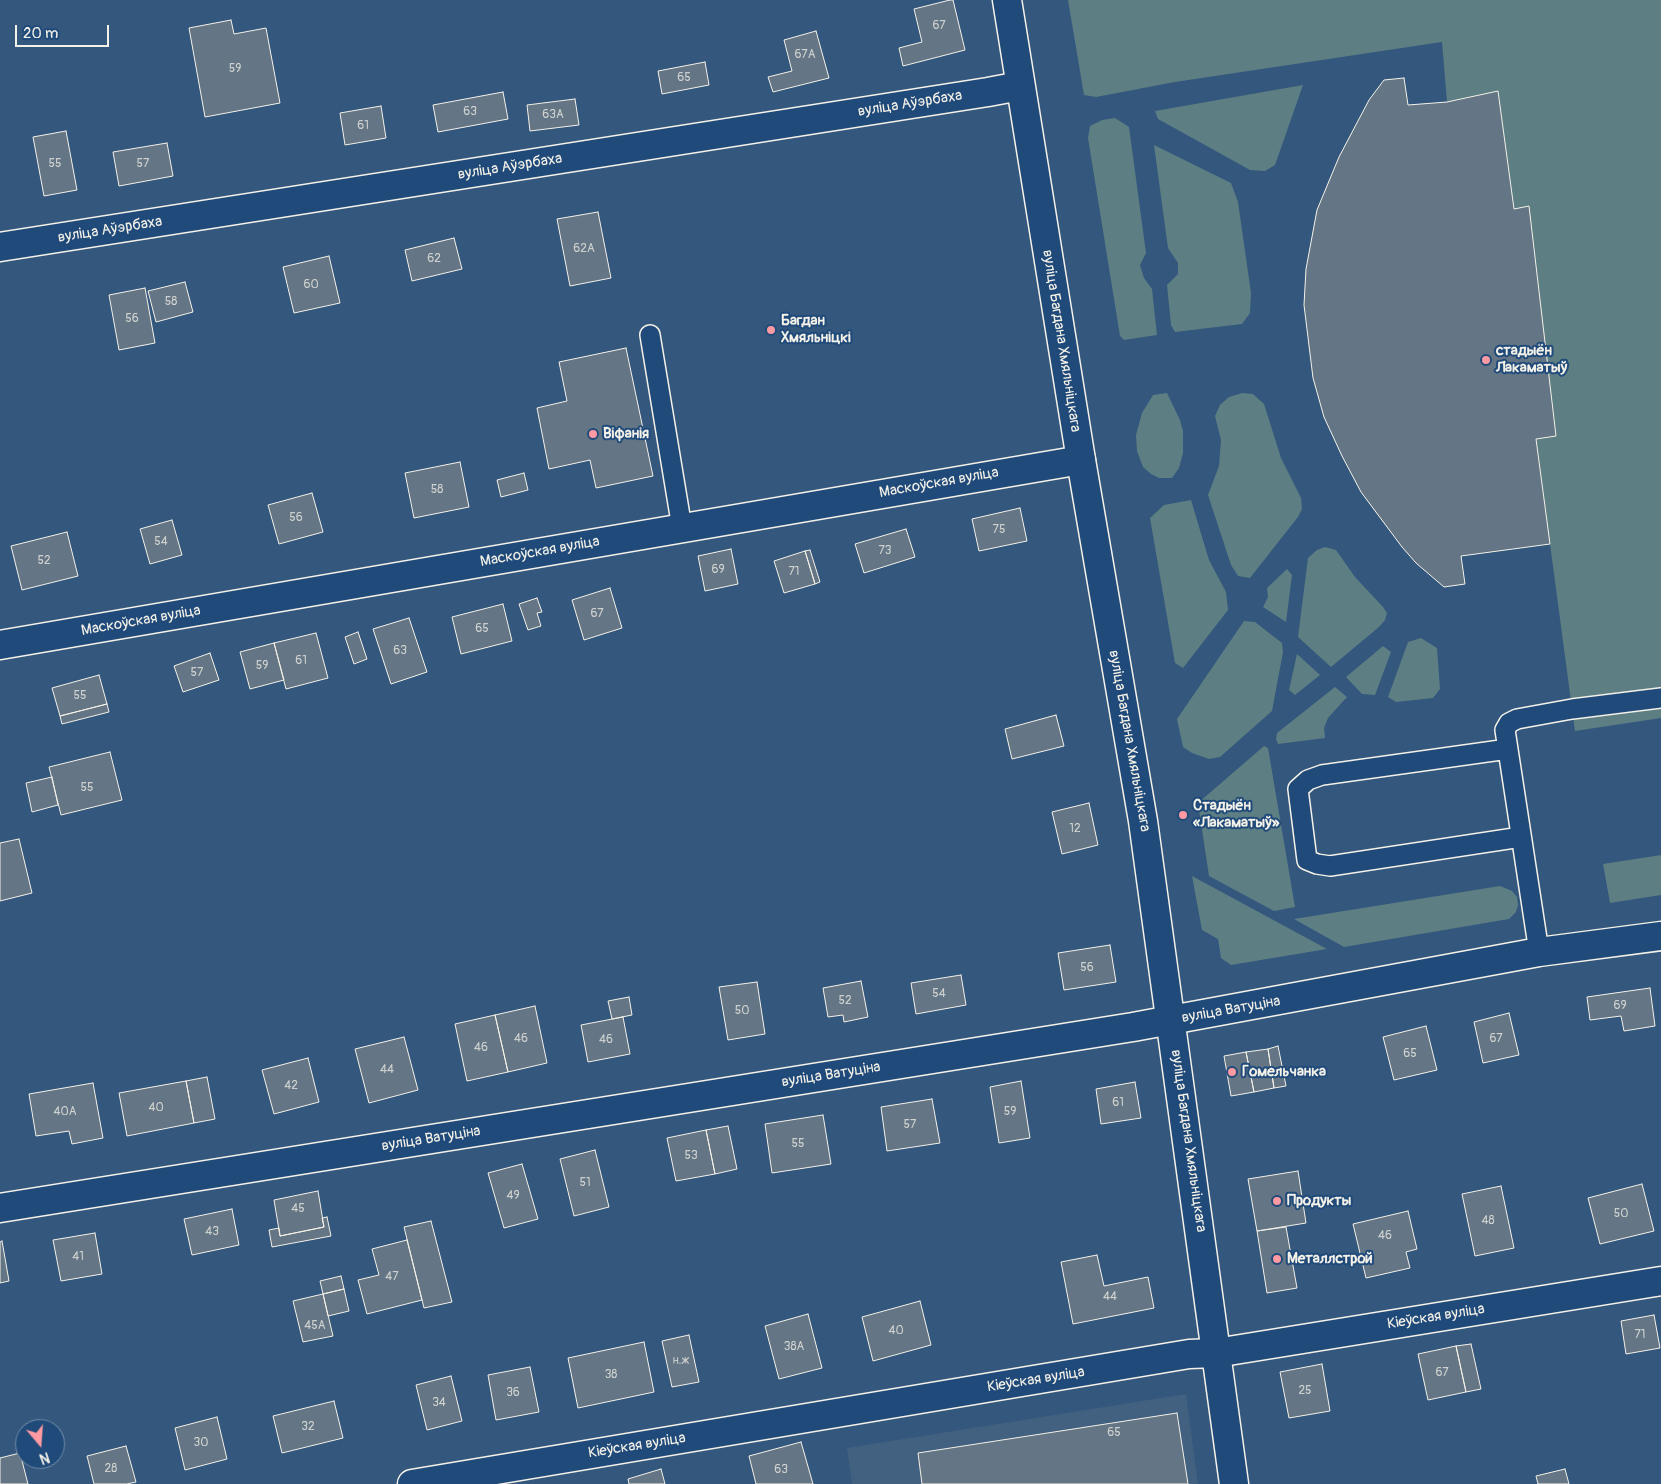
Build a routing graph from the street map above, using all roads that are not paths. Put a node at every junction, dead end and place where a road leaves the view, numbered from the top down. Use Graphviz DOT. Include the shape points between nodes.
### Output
graph roads {
  1 [pos="1007,0"];
  2 [pos="1020,86"];
  3 [pos="0,247"];
  4 [pos="650,335"];
  5 [pos="1080,460"];
  6 [pos="682,528"];
  7 [pos="0,645"];
  8 [pos="1661,698"];
  9 [pos="1508,749"];
  10 [pos="1521,837"];
  11 [pos="1661,936"];
  12 [pos="1539,952"];
  13 [pos="1172,1020"];
  14 [pos="0,1208"];
  15 [pos="1661,1281"];
  16 [pos="1216,1353"];
  17 [pos="412,1484"];
  18 [pos="1234,1484"];
  1 -- 2 [label="street, вуліца Багдана Хмяльніцкага"];
  2 -- 3 [label="street, вуліца Аўэрбаха"];
  2 -- 5 [label="street, вуліца Багдана Хмяльніцкага"];
  4 -- 6 [label="lane"];
  5 -- 6 [label="street, Маскоўская вуліца"];
  5 -- 13 [label="street, вуліца Багдана Хмяльніцкага" via="1144,821"];
  6 -- 7 [label="street, Маскоўская вуліца"];
  8 -- 9 [label="lane" via="1517,719 1505,730"];
  9 -- 10 [label="lane"];
  9 -- 10 [label="lane" via="1322,775 1308,780 1298,789 1306,860 1330,866"];
  10 -- 12 [label="lane"];
  11 -- 12 [label="street, вуліца Ватуціна"];
  12 -- 13 [label="street, вуліца Ватуціна"];
  13 -- 14 [label="street, вуліца Ватуціна"];
  13 -- 16 [label="street, вуліца Багдана Хмяльніцкага"];
  15 -- 16 [label="street, Кіеўская вуліца"];
  16 -- 17 [label="street, Кіеўская вуліца" via="1189,1354"];
  16 -- 18 [label="street, вуліца Багдана Хмяльніцкага"];
}
